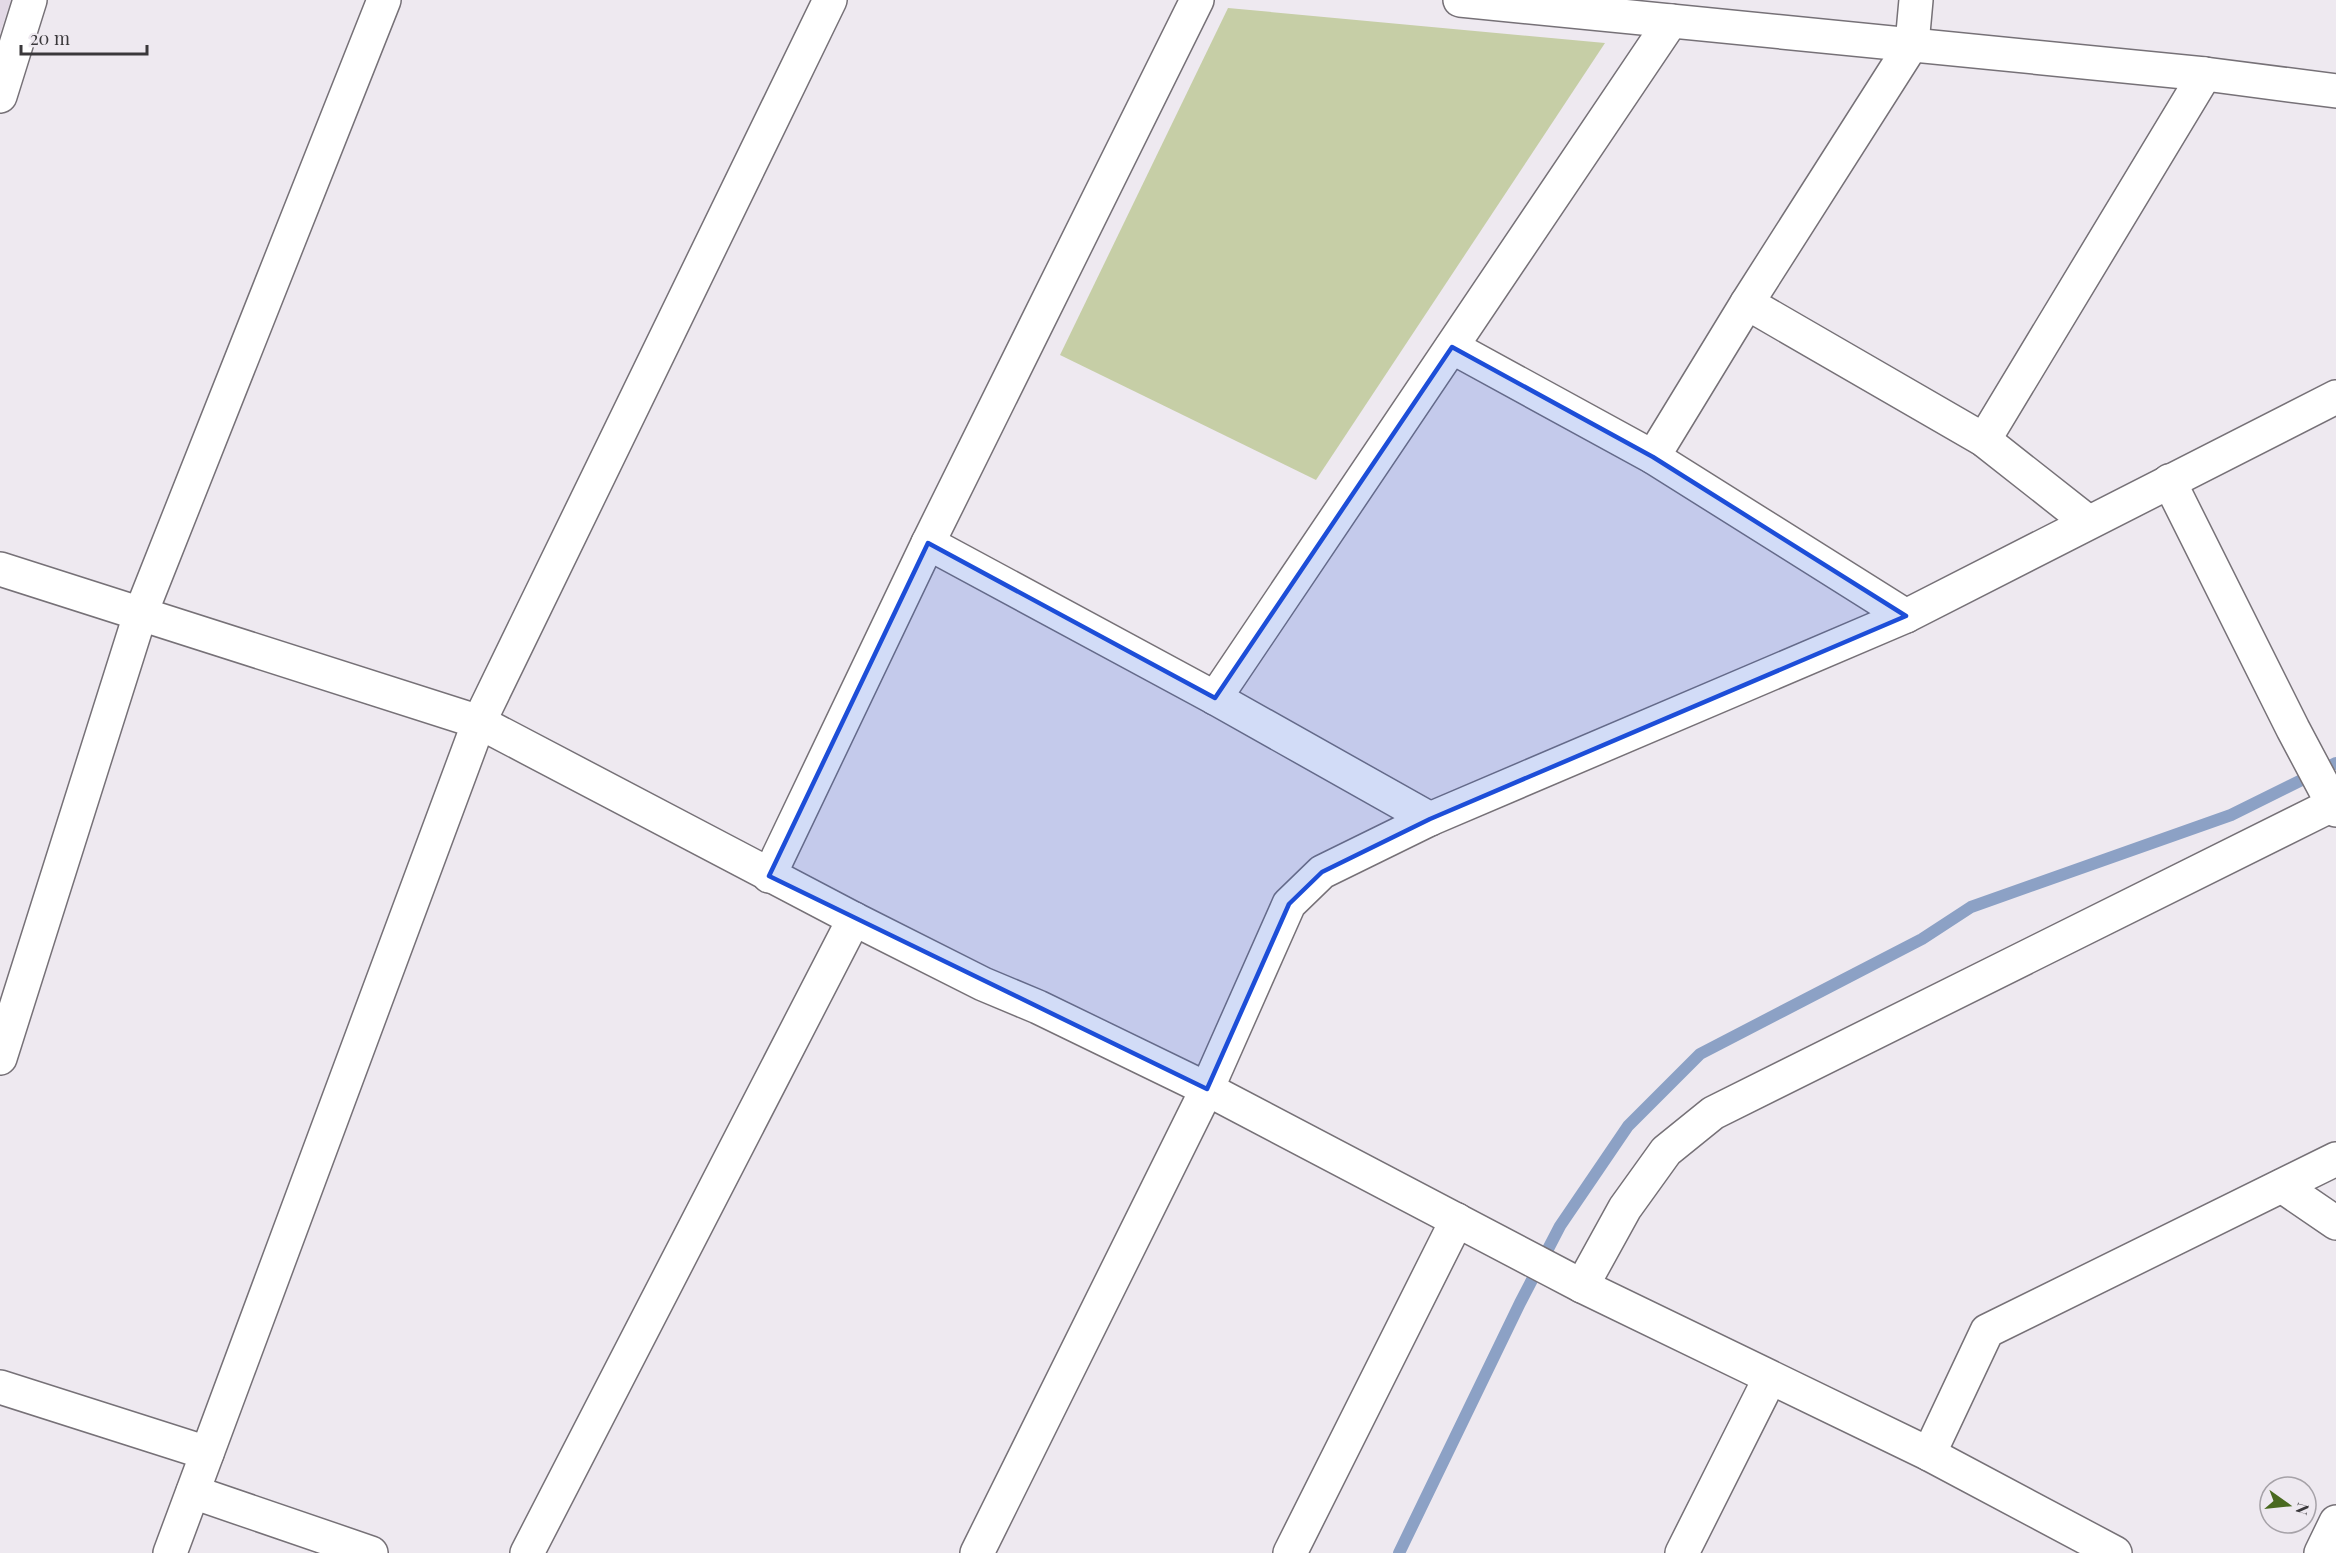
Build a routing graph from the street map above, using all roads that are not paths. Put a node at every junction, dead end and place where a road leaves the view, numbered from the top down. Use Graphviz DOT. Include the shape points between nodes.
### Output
graph roads {
  1 [pos="30,0"];
  2 [pos="384,0"];
  3 [pos="830,0"];
  4 [pos="1197,0"];
  5 [pos="1460,0"];
  6 [pos="1916,0"];
  7 [pos="1671,21"];
  8 [pos="1912,44"];
  9 [pos="2205,74"];
  10 [pos="2336,91"];
  11 [pos="0,96"];
  12 [pos="1747,303"];
  13 [pos="1452,347"];
  14 [pos="2336,397"];
  15 [pos="1984,440"];
  16 [pos="1653,457"];
  17 [pos="2169,481"];
  18 [pos="2088,522"];
  19 [pos="928,543"];
  20 [pos="0,569"];
  21 [pos="140,615"];
  22 [pos="1906,616"];
  23 [pos="1215,698"];
  24 [pos="479,722"];
  25 [pos="2335,806"];
  26 [pos="1430,819"];
  27 [pos="769,876"];
  28 [pos="854,919"];
  29 [pos="0,1058"];
  30 [pos="1207,1089"];
  31 [pos="2336,1159"];
  32 [pos="2282,1186"];
  33 [pos="1457,1220"];
  34 [pos="2336,1222"];
  35 [pos="1582,1286"];
  36 [pos="1770,1378"];
  37 [pos="0,1387"];
  38 [pos="207,1453"];
  39 [pos="1929,1454"];
  40 [pos="193,1492"];
  41 [pos="2336,1522"];
  42 [pos="170,1553"];
  43 [pos="371,1553"];
  44 [pos="527,1553"];
  45 [pos="977,1553"];
  46 [pos="1290,1553"];
  47 [pos="1682,1553"];
  48 [pos="2115,1553"];
  49 [pos="2321,1553"];
  1 -- 11 [label="street"];
  2 -- 21 [label="street"];
  3 -- 24 [label="street"];
  4 -- 19 [label="street"];
  5 -- 7 [label="street"];
  6 -- 8 [label="street"];
  7 -- 8 [label="street"];
  7 -- 13 [label="street"];
  8 -- 9 [label="street"];
  8 -- 12 [label="street"];
  9 -- 10 [label="street"];
  9 -- 15 [label="street"];
  12 -- 15 [label="street"];
  12 -- 16 [label="street"];
  13 -- 16 [label="street"];
  13 -- 23 [label="street"];
  14 -- 17 [label="street"];
  15 -- 18 [label="street"];
  16 -- 22 [label="street"];
  17 -- 18 [label="street"];
  17 -- 25 [label="street"];
  18 -- 22 [label="street"];
  19 -- 23 [label="street"];
  19 -- 27 [label="street"];
  20 -- 21 [label="street"];
  21 -- 24 [label="street"];
  21 -- 29 [label="street"];
  22 -- 26 [label="street"];
  23 -- 26 [label="street"];
  24 -- 27 [label="street"];
  24 -- 38 [label="street"];
  25 -- 35 [label="street" via="1713,1113 1666,1151 1625,1208"];
  26 -- 30 [label="street" via="1322,872 1289,904"];
  27 -- 28 [label="street"];
  28 -- 30 [label="street"];
  28 -- 44 [label="street"];
  30 -- 33 [label="street"];
  30 -- 45 [label="street"];
  31 -- 32 [label="street"];
  32 -- 34 [label="street"];
  32 -- 39 [label="street" via="1987,1331"];
  33 -- 35 [label="street"];
  33 -- 46 [label="street"];
  35 -- 36 [label="street"];
  36 -- 39 [label="street"];
  36 -- 47 [label="street"];
  37 -- 38 [label="street"];
  38 -- 40 [label="street"];
  39 -- 48 [label="street"];
  40 -- 42 [label="street"];
  40 -- 43 [label="street"];
  41 -- 49 [label="street"];
}
